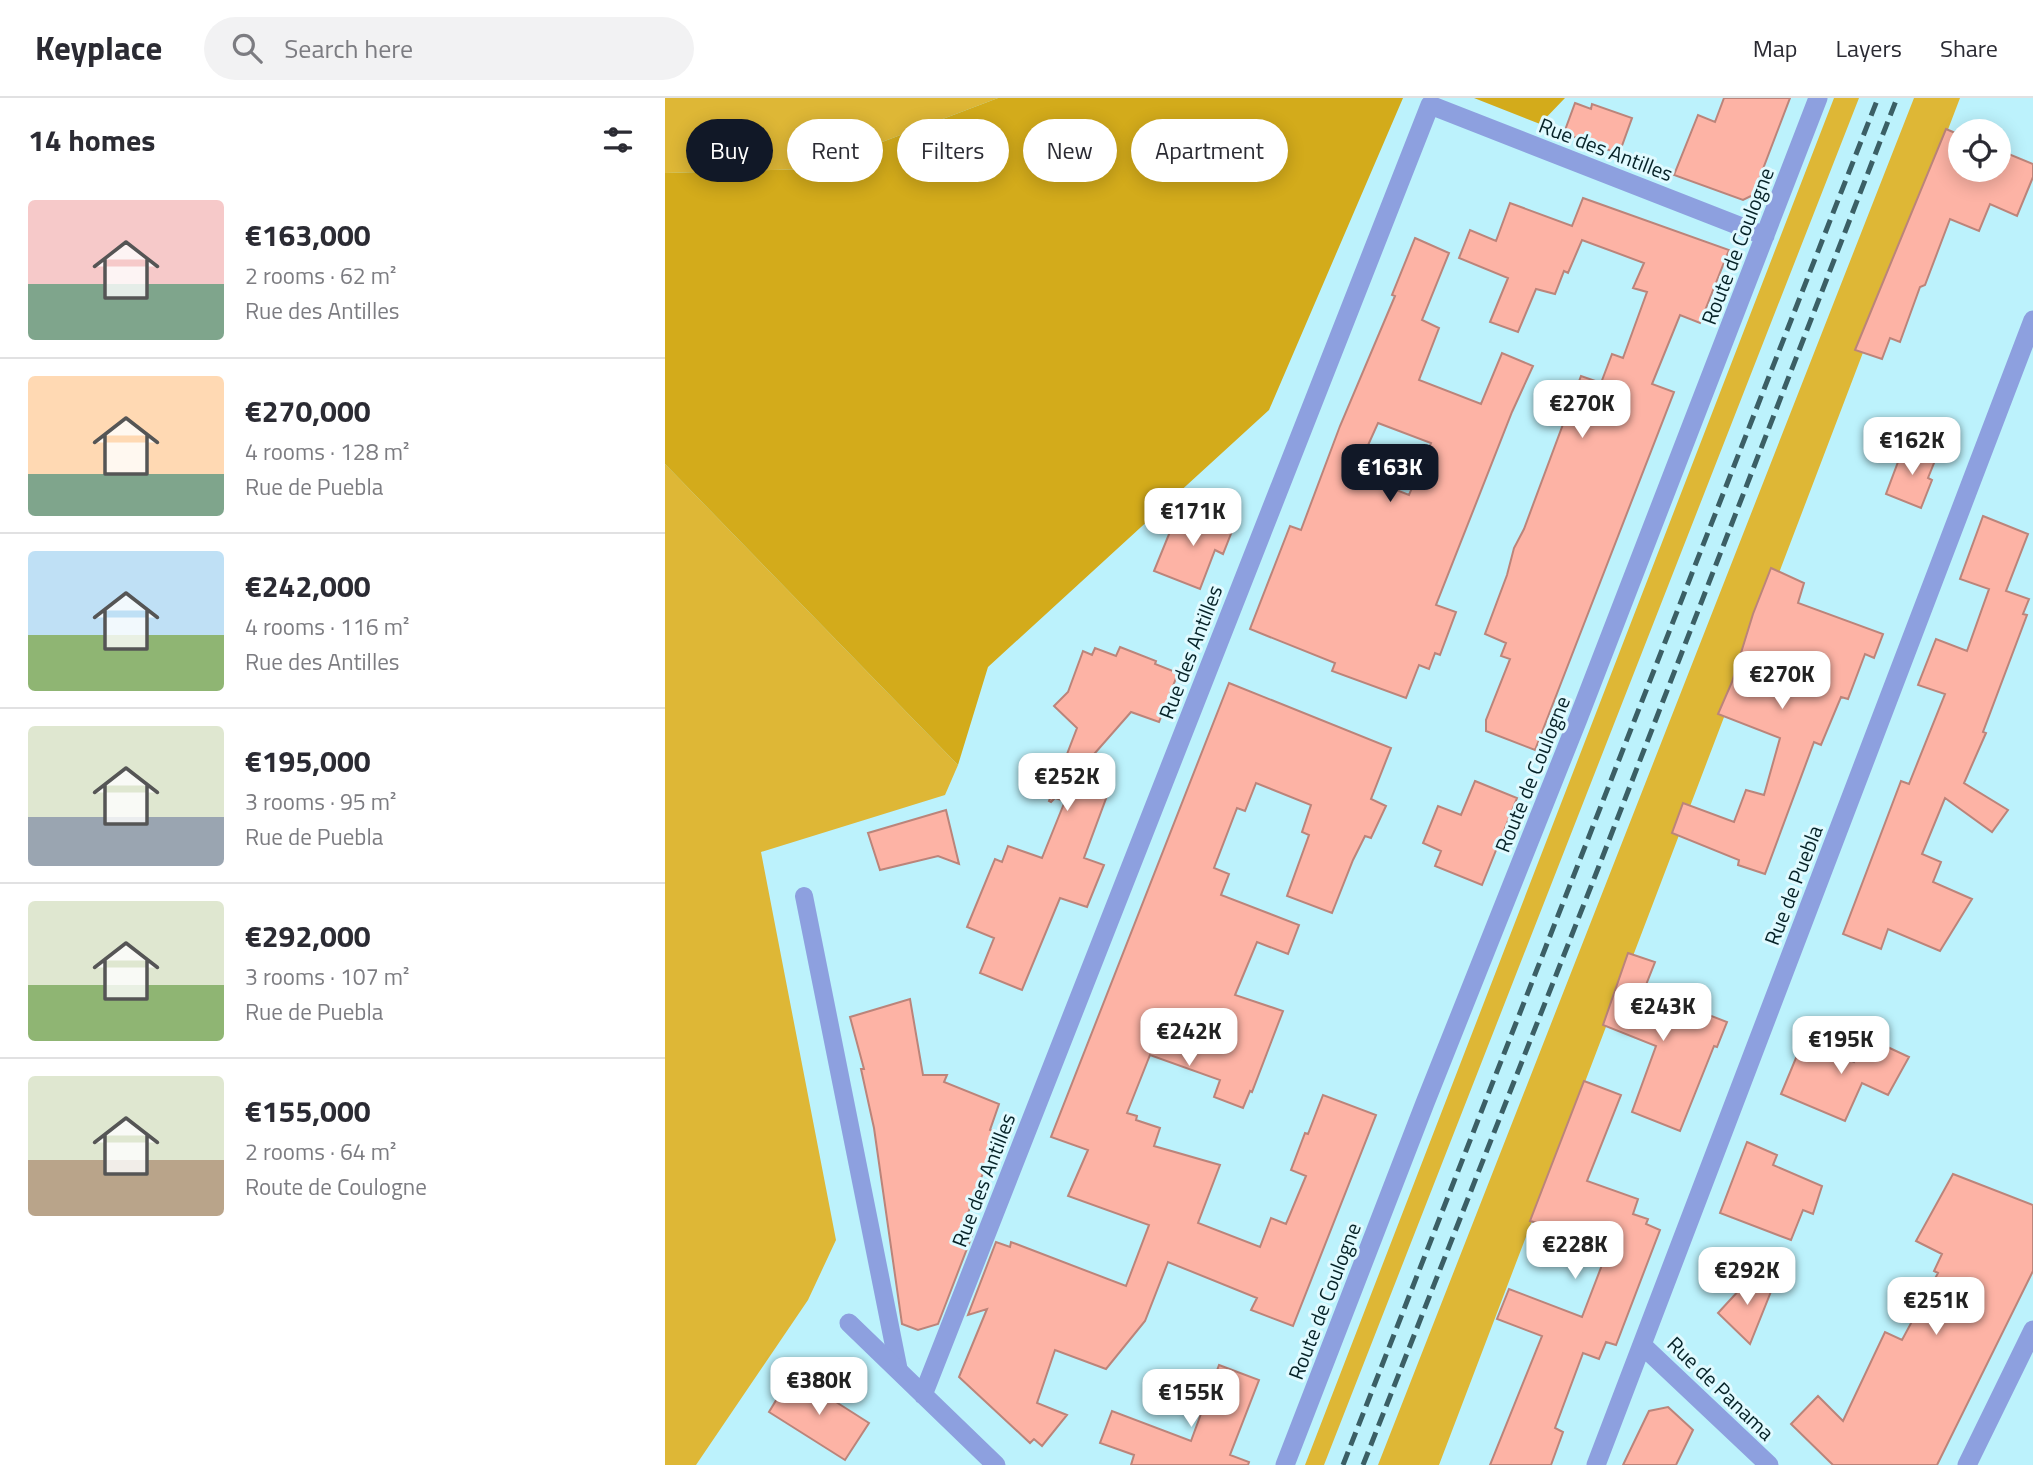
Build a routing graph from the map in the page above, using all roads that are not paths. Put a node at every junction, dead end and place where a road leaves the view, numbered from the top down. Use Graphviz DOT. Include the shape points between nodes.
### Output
graph roads {
  1 [pos="1818,98"];
  2 [pos="1765,236"];
  3 [pos="2033,320"];
  4 [pos="804,895"];
  5 [pos="849,1324"];
  6 [pos="2033,1330"];
  7 [pos="1642,1345"];
  8 [pos="899,1371"];
  9 [pos="923,1395"];
  10 [pos="996,1465"];
  11 [pos="1285,1465"];
  12 [pos="1596,1465"];
  13 [pos="1769,1465"];
  14 [pos="1966,1465"];
  1 -- 2 [label="street, Route de Coulogne"];
  2 -- 9 [label="street, Rue des Antilles" via="1430,105"];
  2 -- 11 [label="street, Route de Coulogne"];
  3 -- 7 [label="street, Rue de Puebla"];
  4 -- 8 [label="lane"];
  5 -- 8 [label="street"];
  6 -- 14 [label="street"];
  7 -- 12 [label="street, Rue de Puebla"];
  7 -- 13 [label="street, Rue de Panama"];
  8 -- 9 [label="street"];
  9 -- 10 [label="street"];
}
